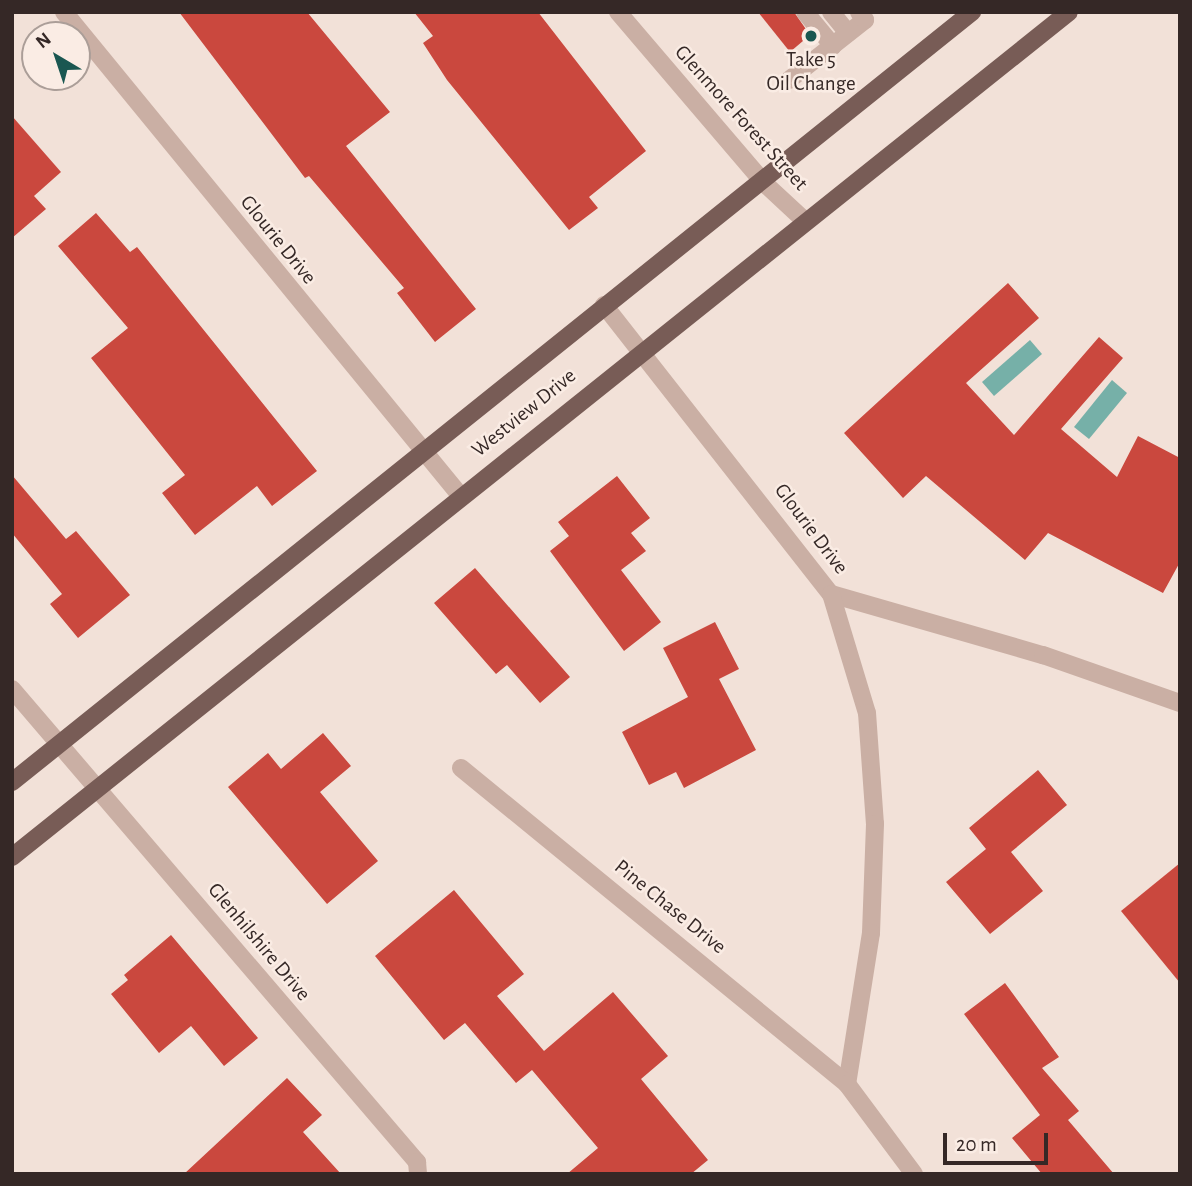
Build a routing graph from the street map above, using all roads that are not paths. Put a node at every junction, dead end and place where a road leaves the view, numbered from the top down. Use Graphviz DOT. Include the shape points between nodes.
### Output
graph roads {
  1 [pos="64,12"];
  2 [pos="618,12"];
  3 [pos="806,12"];
  4 [pos="831,12"];
  5 [pos="859,12"];
  6 [pos="972,12"];
  7 [pos="1069,12"];
  8 [pos="848,33"];
  9 [pos="833,46"];
  10 [pos="789,80"];
  11 [pos="763,182"];
  12 [pos="804,220"];
  13 [pos="604,304"];
  14 [pos="640,350"];
  15 [pos="422,453"];
  16 [pos="459,494"];
  17 [pos="831,594"];
  18 [pos="12,689"];
  19 [pos="1180,703"];
  20 [pos="58,745"];
  21 [pos="461,768"];
  22 [pos="12,782"];
  23 [pos="97,788"];
  24 [pos="12,856"];
  25 [pos="847,1084"];
  26 [pos="418,1174"];
  27 [pos="914,1174"];
  1 -- 15 [label="street, Glourie Drive"];
  2 -- 11 [label="street, Glenmore Forest Street"];
  3 -- 9 [label="street"];
  4 -- 8 [label="street"];
  5 -- 8 [label="street" via="865,20"];
  6 -- 11 [label="main road, Westview Drive"];
  7 -- 12 [label="main road, Westview Drive"];
  8 -- 9 [label="street"];
  9 -- 10 [label="street"];
  11 -- 12 [label="street, Glenmore Forest Street"];
  11 -- 13 [label="main road, Westview Drive"];
  12 -- 14 [label="main road, Westview Drive"];
  13 -- 14 [label="street, Glourie Drive"];
  13 -- 15 [label="main road, Westview Drive"];
  14 -- 16 [label="main road, Westview Drive"];
  14 -- 17 [label="street, Glourie Drive"];
  15 -- 16 [label="street, Glourie Drive"];
  15 -- 20 [label="main road, Westview Drive"];
  16 -- 23 [label="main road, Westview Drive"];
  17 -- 19 [label="street, Glourie Drive" via="1044,655"];
  17 -- 25 [label="street" via="867,713 874,824 871,933"];
  18 -- 20 [label="street"];
  20 -- 22 [label="main road, Westview Drive"];
  20 -- 23 [label="street, Glenhilshire Drive"];
  21 -- 25 [label="street, Pine Chase Drive"];
  23 -- 24 [label="main road, Westview Drive"];
  23 -- 26 [label="street, Glenhilshire Drive" via="416,1162"];
  25 -- 27 [label="street, Pine Chase Drive"];
}
